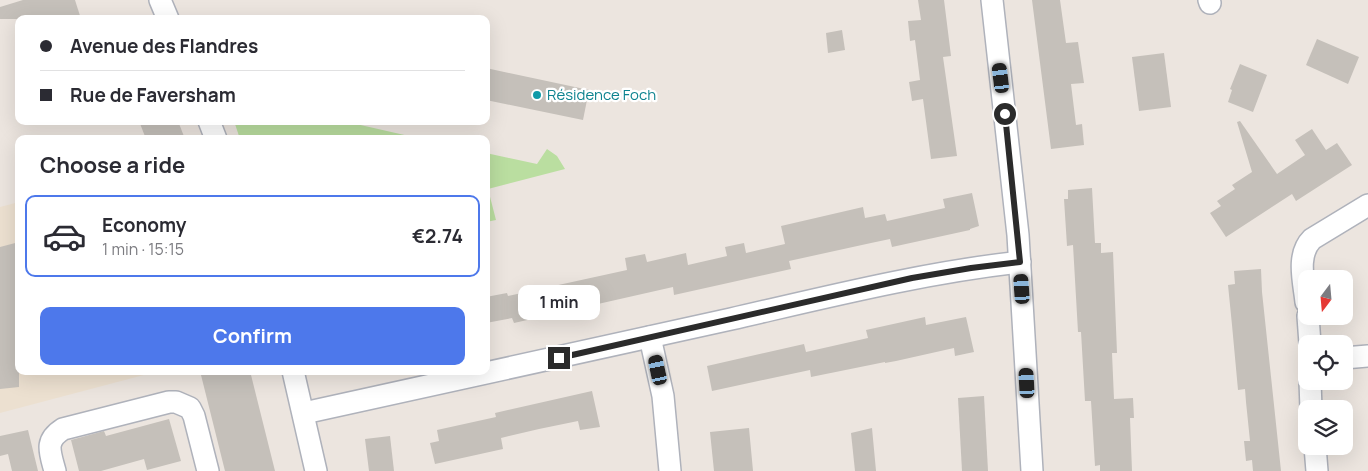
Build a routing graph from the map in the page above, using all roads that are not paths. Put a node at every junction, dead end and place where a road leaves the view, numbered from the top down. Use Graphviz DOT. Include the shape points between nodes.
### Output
graph roads {
  1 [pos="160,0"];
  2 [pos="992,0"];
  3 [pos="166,15"];
  4 [pos="1368,205"];
  5 [pos="1020,262"];
  6 [pos="1303,270"];
  7 [pos="650,337"];
  8 [pos="1368,356"];
  9 [pos="1353,357"];
  10 [pos="490,372"];
  11 [pos="295,375"];
  12 [pos="477,375"];
  13 [pos="304,413"];
  14 [pos="1316,455"];
  15 [pos="55,471"];
  16 [pos="208,471"];
  17 [pos="316,471"];
  18 [pos="670,471"];
  19 [pos="1032,471"];
  20 [pos="1317,471"];
  1 -- 3 [label="street"];
  2 -- 5 [label="street"];
  4 -- 6 [label="street" via="1312,239 1304,252"];
  5 -- 7 [label="street" via="912,278"];
  5 -- 19 [label="street"];
  7 -- 10 [label="street"];
  7 -- 18 [label="street" via="663,396"];
  8 -- 9 [label="street"];
  11 -- 13 [label="street"];
  12 -- 13 [label="street"];
  13 -- 17 [label="street"];
  14 -- 20 [label="street"];
  15 -- 16 [label="street" via="50,444 56,433 63,429 176,402 190,408 194,416"];
}
